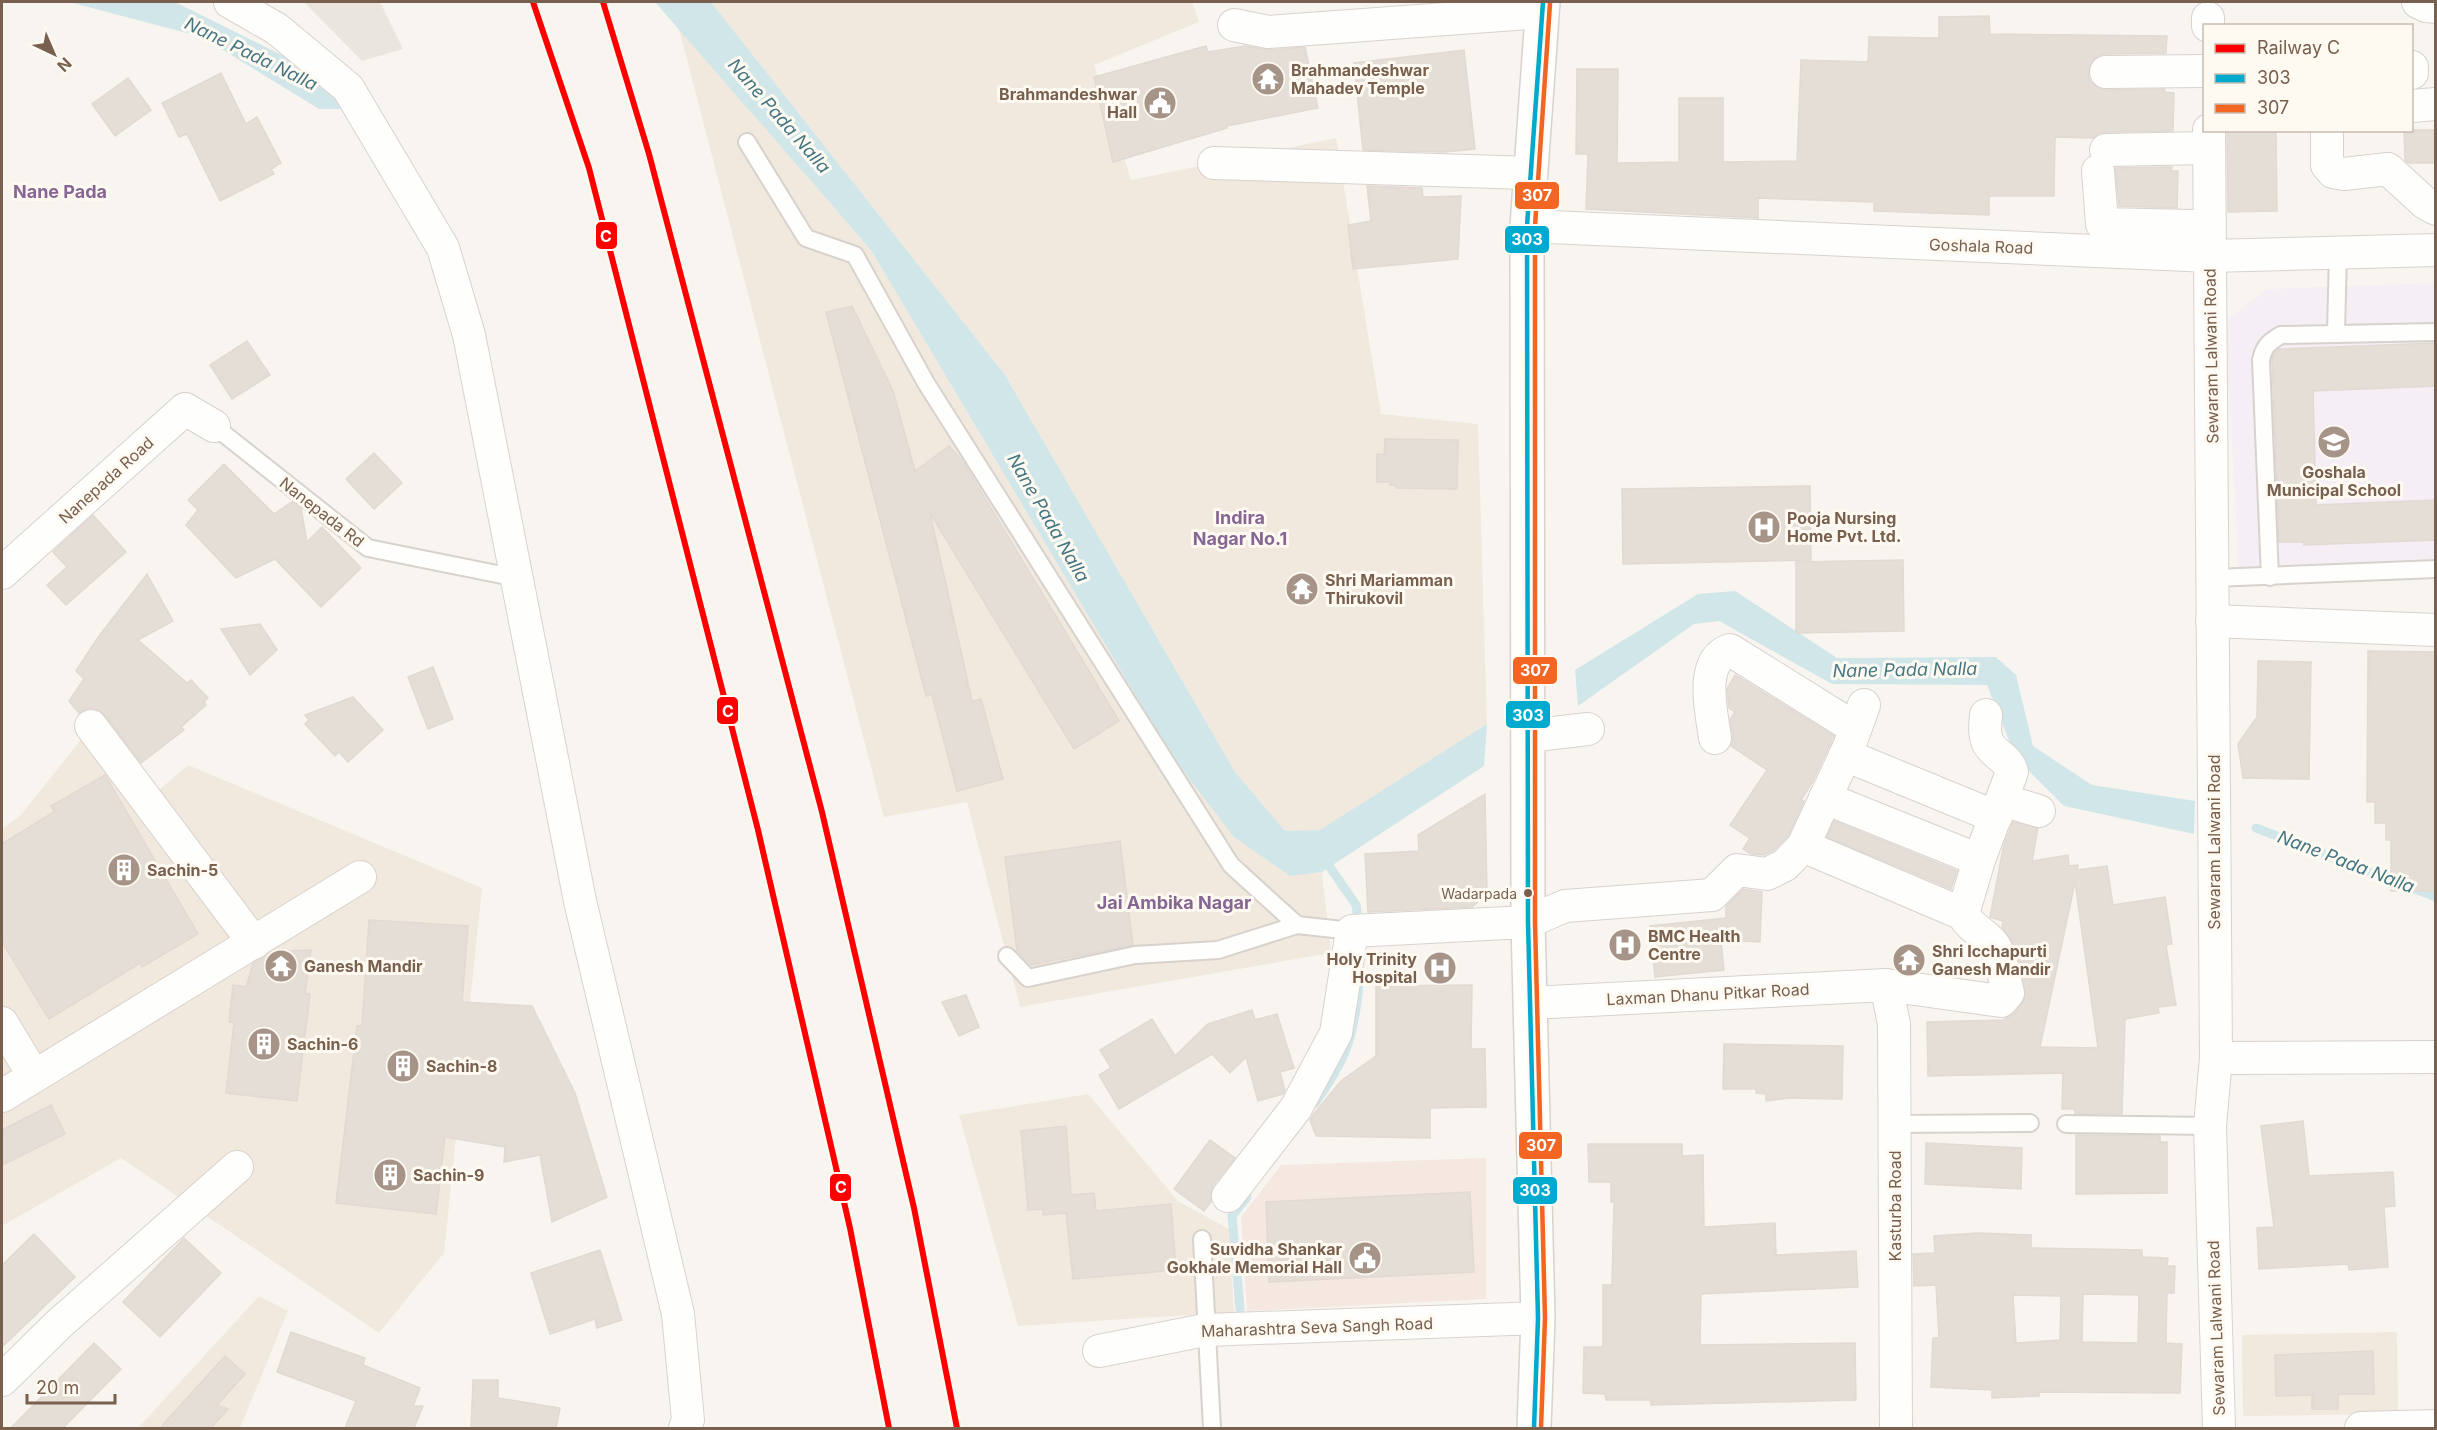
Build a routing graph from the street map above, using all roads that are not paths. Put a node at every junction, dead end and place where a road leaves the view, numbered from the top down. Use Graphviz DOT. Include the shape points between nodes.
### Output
graph roads {
  1 [pos="230,2"];
  2 [pos="2418,2"];
  3 [pos="1542,7"];
  4 [pos="2436,7"];
  5 [pos="1336,14"];
  6 [pos="1234,25"];
  7 [pos="2203,71"];
  8 [pos="2106,72"];
  9 [pos="2436,104"];
  10 [pos="2413,106"];
  11 [pos="2326,132"];
  12 [pos="747,142"];
  13 [pos="2203,147"];
  14 [pos="1214,163"];
  15 [pos="1530,172"];
  16 [pos="2436,209"];
  17 [pos="1527,226"];
  18 [pos="2198,245"];
  19 [pos="2436,250"];
  20 [pos="2338,252"];
  21 [pos="2436,332"];
  22 [pos="2336,334"];
  23 [pos="214,426"];
  24 [pos="2436,569"];
  25 [pos="2,573"];
  26 [pos="2270,577"];
  27 [pos="517,578"];
  28 [pos="2214,578"];
  29 [pos="2212,621"];
  30 [pos="2436,630"];
  31 [pos="1986,715"];
  32 [pos="91,726"];
  33 [pos="1588,729"];
  34 [pos="1855,729"];
  35 [pos="1528,736"];
  36 [pos="1715,738"];
  37 [pos="1825,798"];
  38 [pos="1999,808"];
  39 [pos="2039,810"];
  40 [pos="1803,846"];
  41 [pos="1980,860"];
  42 [pos="360,877"];
  43 [pos="1963,914"];
  44 [pos="1528,922"];
  45 [pos="1297,925"];
  46 [pos="1353,931"];
  47 [pos="254,943"];
  48 [pos="1007,956"];
  49 [pos="1886,985"];
  50 [pos="1530,1003"];
  51 [pos="2,1023"];
  52 [pos="2216,1058"];
  53 [pos="2436,1058"];
  54 [pos="34,1076"];
  55 [pos="2,1096"];
  56 [pos="2030,1123"];
  57 [pos="1894,1124"];
  58 [pos="2066,1124"];
  59 [pos="2211,1126"];
  60 [pos="237,1167"];
  61 [pos="1228,1196"];
  62 [pos="1202,1239"];
  63 [pos="1538,1318"];
  64 [pos="1205,1330"];
  65 [pos="1099,1351"];
  66 [pos="2,1380"];
  67 [pos="2436,1426"];
  68 [pos="685,1428"];
  69 [pos="1212,1428"];
  70 [pos="1534,1428"];
  71 [pos="1896,1428"];
  72 [pos="2218,1428"];
  73 [pos="2361,1428"];
  1 -- 27 [label="street" via="277,29 348,88 443,248 469,335"];
  2 -- 4 [label="street"];
  3 -- 5 [label="street"];
  3 -- 15 [label="street"];
  5 -- 6 [label="street" via="1268,32"];
  7 -- 8 [label="street"];
  9 -- 10 [label="street"];
  11 -- 16 [label="street" via="2327,165 2333,172 2388,169"];
  12 -- 45 [label="lane" via="806,238 855,255 926,383 1231,865"];
  13 -- 18 [label="street, Sewaram Lalwani Road"];
  13 -- 18 [label="street" via="2102,161 2102,224"];
  14 -- 15 [label="street"];
  15 -- 17 [label="street"];
  17 -- 18 [label="street, Goshala Road"];
  17 -- 35 [label="street"];
  18 -- 20 [label="street, Goshala Road"];
  18 -- 28 [label="street, Sewaram Lalwani Road"];
  19 -- 20 [label="street, Goshala Road"];
  20 -- 22 [label="lane"];
  21 -- 22 [label="lane"];
  22 -- 26 [label="lane" via="2281,335 2270,341 2261,360"];
  23 -- 25 [label="street, Nanepada Road" via="185,409"];
  23 -- 27 [label="lane, Nanepada Rd" via="368,548"];
  24 -- 26 [label="lane"];
  26 -- 28 [label="lane"];
  27 -- 68 [label="street" via="580,901 678,1314 688,1420"];
  28 -- 29 [label="street, Sewaram Lalwani Road"];
  29 -- 30 [label="street"];
  29 -- 52 [label="street, Sewaram Lalwani Road"];
  31 -- 38 [label="street" via="1985,736 1989,746 2011,766 2012,772"];
  32 -- 47 [label="street"];
  33 -- 35 [label="street"];
  34 -- 36 [label="street" via="1730,650 1722,654 1709,678"];
  34 -- 37 [label="street"];
  34 -- 38 [label="street"];
  35 -- 44 [label="street"];
  37 -- 40 [label="street"];
  37 -- 41 [label="street"];
  38 -- 39 [label="street"];
  38 -- 41 [label="street"];
  40 -- 43 [label="street"];
  40 -- 44 [label="street" via="1785,865 1767,874 1737,870 1712,895 1565,906"];
  41 -- 43 [label="street"];
  42 -- 47 [label="street"];
  43 -- 49 [label="street, Laxman Dhanu Pitkar Road" via="1993,943 2008,993 2006,998 2001,1001"];
  44 -- 46 [label="street"];
  44 -- 50 [label="street"];
  45 -- 46 [label="lane"];
  45 -- 48 [label="lane" via="1218,950 1135,955 1028,978"];
  46 -- 61 [label="street" via="1336,1033 1296,1108"];
  47 -- 54 [label="street"];
  49 -- 50 [label="street, Laxman Dhanu Pitkar Road"];
  49 -- 57 [label="street, Kasturba Road" via="1894,1024"];
  50 -- 63 [label="street"];
  51 -- 54 [label="street"];
  52 -- 53 [label="street"];
  52 -- 59 [label="street, Sewaram Lalwani Road"];
  54 -- 55 [label="street"];
  56 -- 57 [label="lane"];
  57 -- 71 [label="street, Kasturba Road"];
  58 -- 59 [label="lane"];
  59 -- 72 [label="street, Sewaram Lalwani Road"];
  60 -- 66 [label="street" via="59,1324"];
  62 -- 64 [label="lane"];
  63 -- 64 [label="street, Maharashtra Seva Sangh Road"];
  63 -- 70 [label="street"];
  64 -- 65 [label="street, Maharashtra Seva Sangh Road"];
  64 -- 69 [label="lane"];
  67 -- 73 [label="street"];
}
